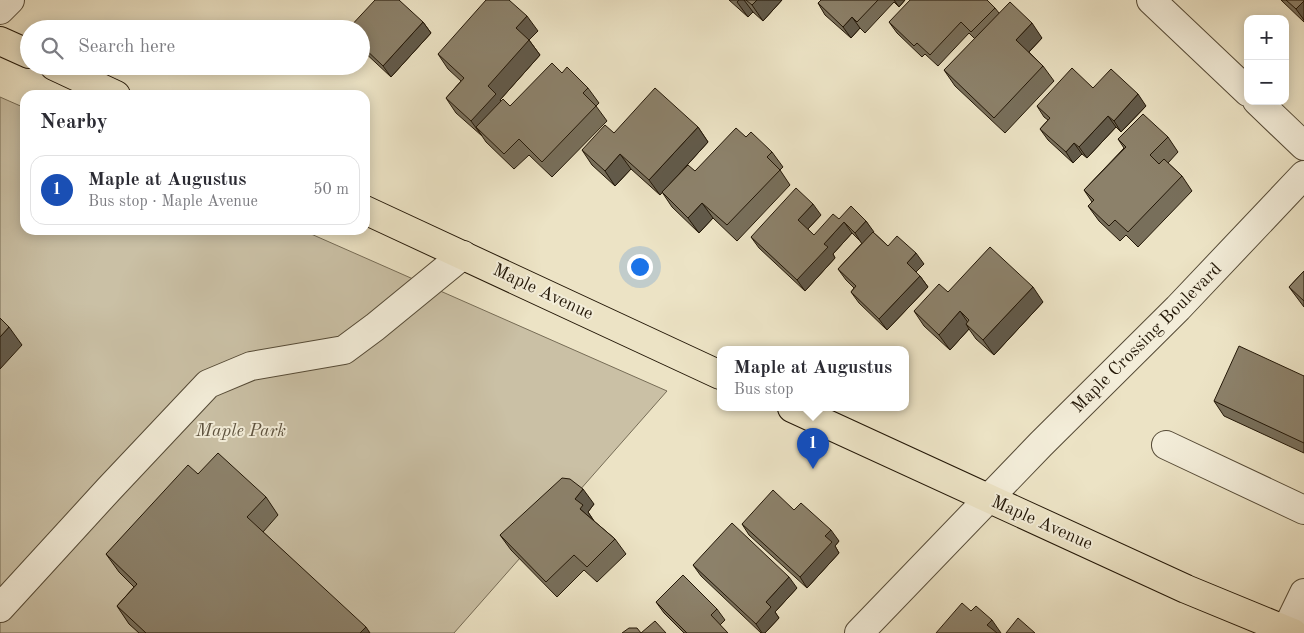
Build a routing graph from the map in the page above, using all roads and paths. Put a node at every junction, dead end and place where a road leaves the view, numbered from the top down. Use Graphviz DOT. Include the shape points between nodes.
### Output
graph roads {
  1 [pos="10,0"];
  2 [pos="1151,0"];
  3 [pos="0,10"];
  4 [pos="0,41"];
  5 [pos="20,50"];
  6 [pos="73,75"];
  7 [pos="1244,88"];
  8 [pos="105,90"];
  9 [pos="1261,105"];
  10 [pos="1304,146"];
  11 [pos="1304,175"];
  12 [pos="370,212"];
  13 [pos="463,256"];
  14 [pos="717,374"];
  15 [pos="798,411"];
  16 [pos="1166,445"];
  17 [pos="988,499"];
  18 [pos="1304,510"];
  19 [pos="1304,594"];
  20 [pos="0,608"];
  21 [pos="1290,631"];
  22 [pos="859,633"];
  1 -- 3 [label="street"];
  2 -- 7 [label="street"];
  4 -- 5 [label="main road"];
  6 -- 8 [label="main road"];
  9 -- 10 [label="street"];
  11 -- 17 [label="street, Maple Crossing Boulevard" via="1178,308"];
  12 -- 13 [label="main road, Maple Avenue"];
  13 -- 14 [label="main road, Maple Avenue"];
  13 -- 20 [label="street" via="344,350 251,366 208,384"];
  15 -- 17 [label="main road, Maple Avenue"];
  16 -- 18 [label="street"];
  17 -- 21 [label="main road, Maple Avenue" via="1186,589"];
  17 -- 22 [label="street, Maple Crossing Boulevard"];
  19 -- 21 [label="street"];
}
